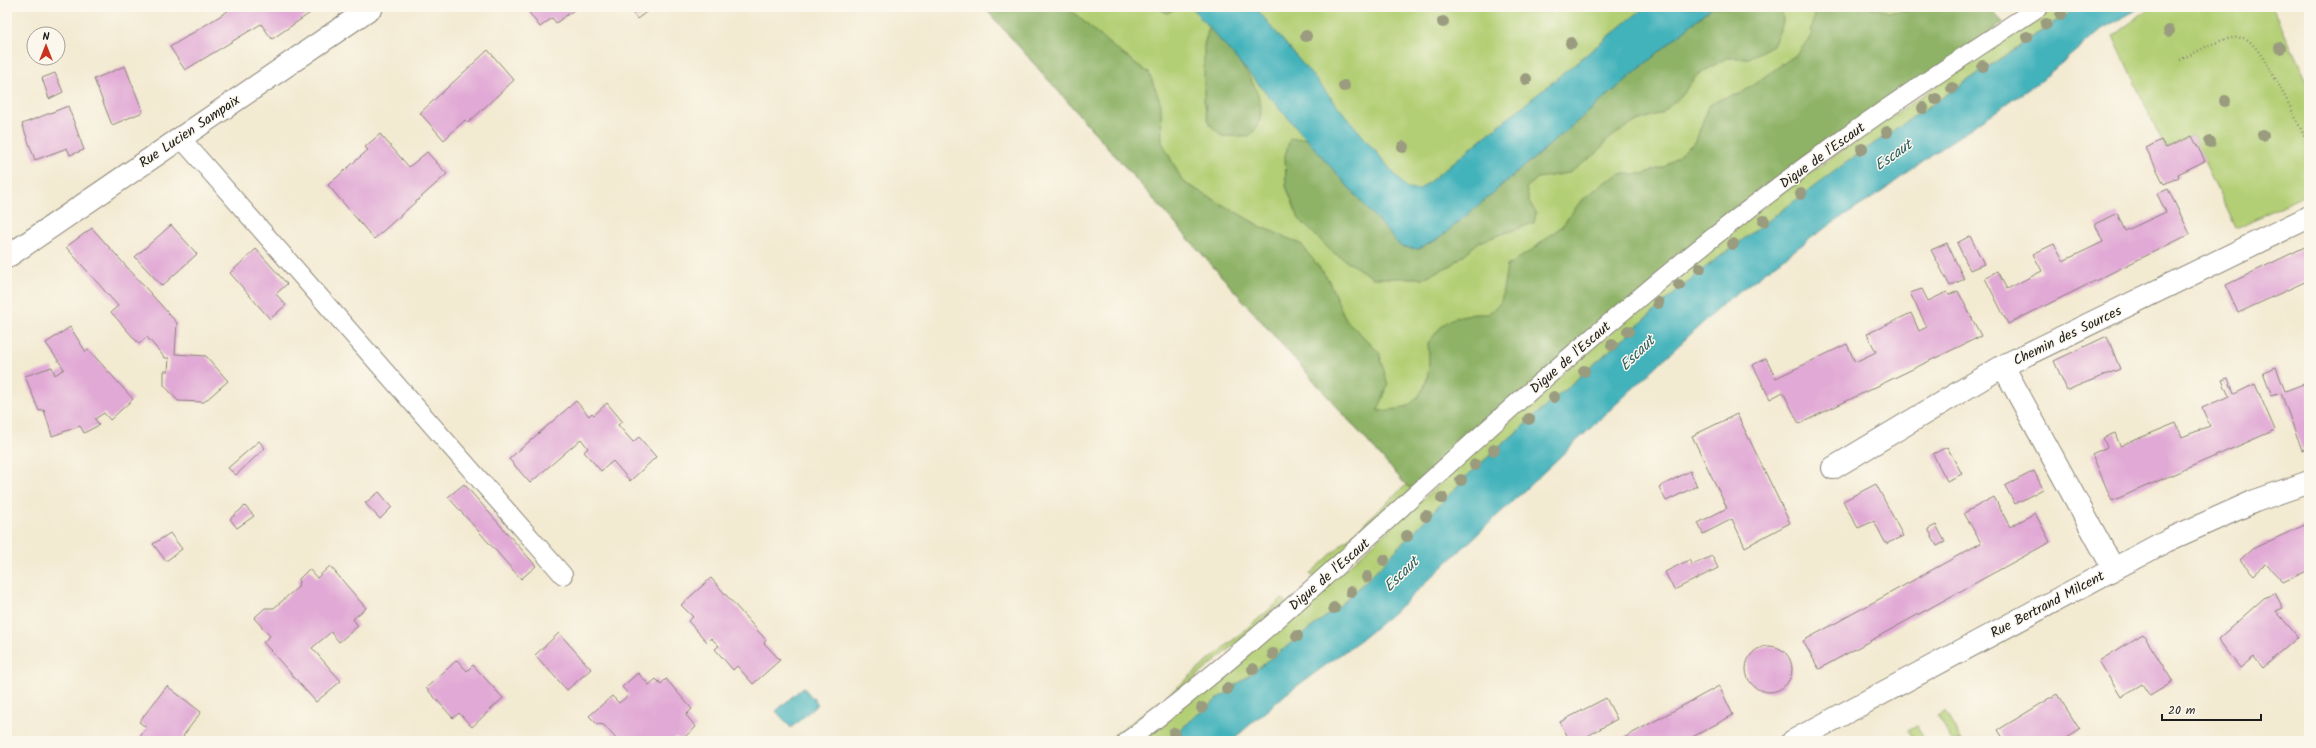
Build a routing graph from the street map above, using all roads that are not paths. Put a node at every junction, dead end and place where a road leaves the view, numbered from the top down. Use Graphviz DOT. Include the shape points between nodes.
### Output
graph roads {
  1 [pos="372,7"];
  2 [pos="2039,7"];
  3 [pos="180,137"];
  4 [pos="2309,217"];
  5 [pos="7,257"];
  6 [pos="2004,366"];
  7 [pos="1833,468"];
  8 [pos="2309,482"];
  9 [pos="2113,568"];
  10 [pos="564,575"];
  11 [pos="1126,741"];
  12 [pos="1793,741"];
  1 -- 3 [label="street, Rue Lucien Sampaix"];
  2 -- 11 [label="lane, Digue de l'Escaut" via="1838,142 1684,260 1522,398 1366,542 1268,627"];
  3 -- 5 [label="street, Rue Lucien Sampaix"];
  3 -- 10 [label="lane"];
  4 -- 6 [label="street, Chemin des Sources"];
  6 -- 7 [label="street, Chemin des Sources"];
  6 -- 9 [label="street"];
  8 -- 9 [label="street, Rue Bertrand Milcent" via="2216,518"];
  9 -- 12 [label="street, Rue Bertrand Milcent"];
}
